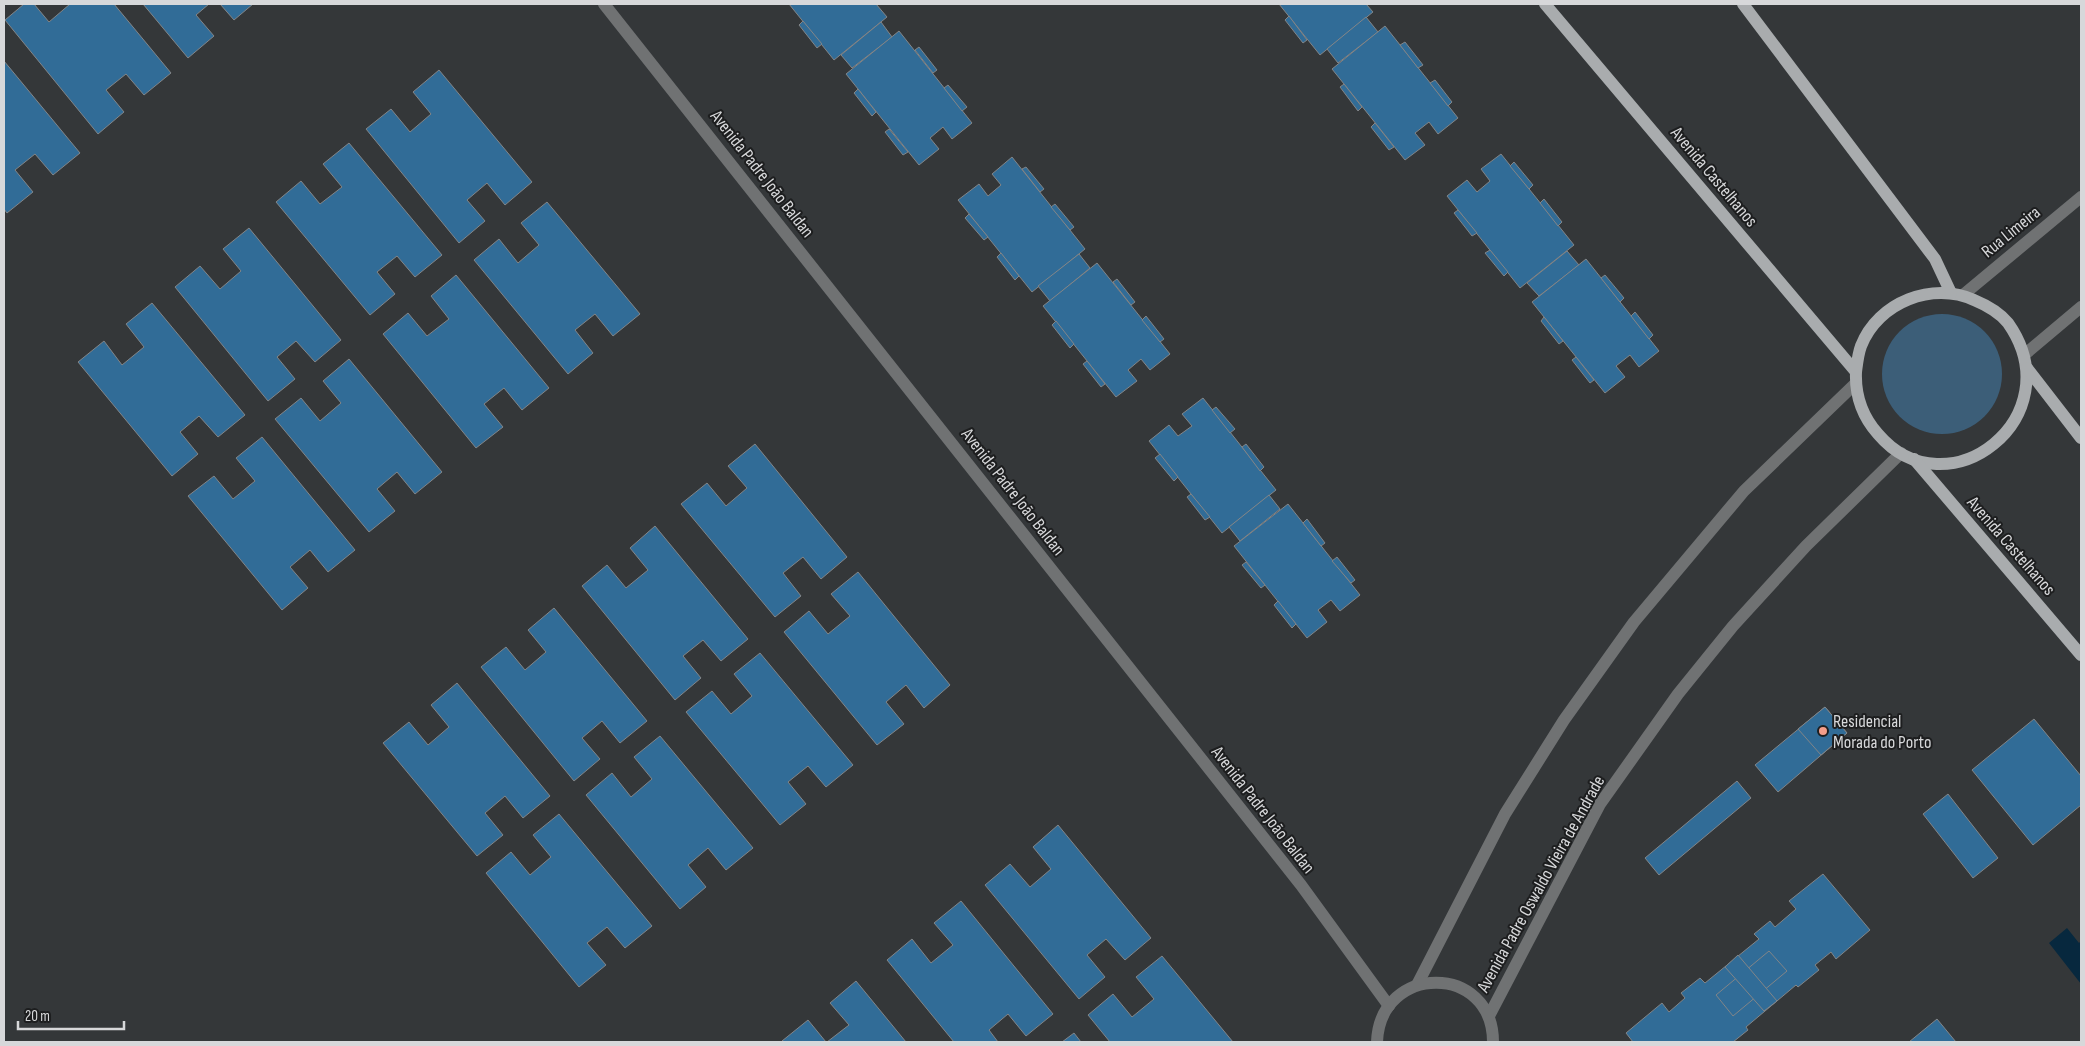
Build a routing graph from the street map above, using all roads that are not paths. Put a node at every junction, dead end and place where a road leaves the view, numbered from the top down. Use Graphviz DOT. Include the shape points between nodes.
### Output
graph roads {
  1 [pos="604,4"];
  2 [pos="1546,4"];
  3 [pos="1743,4"];
  4 [pos="2081,197"];
  5 [pos="1957,294"];
  6 [pos="2081,307"];
  7 [pos="2024,355"];
  8 [pos="2027,368"];
  9 [pos="1855,378"];
  10 [pos="2081,438"];
  11 [pos="1901,453"];
  12 [pos="1914,459"];
  13 [pos="2081,655"];
  14 [pos="1417,985"];
  15 [pos="1389,1006"];
  16 [pos="1489,1016"];
  17 [pos="1377,1042"];
  18 [pos="1494,1042"];
  1 -- 15 [label="street, Avenida Padre João Baldan" via="1300,885"];
  2 -- 9 [label="main road, Avenida Castelhanos"];
  3 -- 5 [label="main road" via="1935,259"];
  4 -- 5 [label="street, Rua Limeira"];
  5 -- 7 [label="main road, Avenida Castelhanos" via="1987,305 2007,322"];
  5 -- 9 [label="main road, Avenida Castelhanos" via="1938,292 1914,296 1894,307 1876,323 1862,345"];
  6 -- 7 [label="street"];
  7 -- 8 [label="main road, Avenida Castelhanos"];
  8 -- 10 [label="main road, Avenida Castelhanos"];
  8 -- 12 [label="main road, Avenida Castelhanos" via="2026,394 2018,415 2006,434 1986,451 1961,461 1935,464"];
  9 -- 11 [label="main road, Avenida Castelhanos" via="1858,399 1868,424 1885,443"];
  9 -- 14 [label="street" via="1744,491 1634,622 1564,720 1504,814"];
  11 -- 12 [label="main road, Avenida Castelhanos"];
  11 -- 16 [label="street, Avenida Padre Oswaldo Vieira de Andrade" via="1806,546 1733,626 1678,694 1600,804"];
  12 -- 13 [label="main road, Avenida Castelhanos"];
  14 -- 15 [label="street, Avenida Padre Oswaldo Vieira de Andrade" via="1396,997"];
  14 -- 16 [label="street, Avenida Padre Oswaldo Vieira de Andrade" via="1445,982 1458,986 1471,994"];
  15 -- 17 [label="street, Avenida Padre Oswaldo Vieira de Andrade" via="1378,1028"];
  16 -- 18 [label="street, Avenida Padre Oswaldo Vieira de Andrade"];
}
